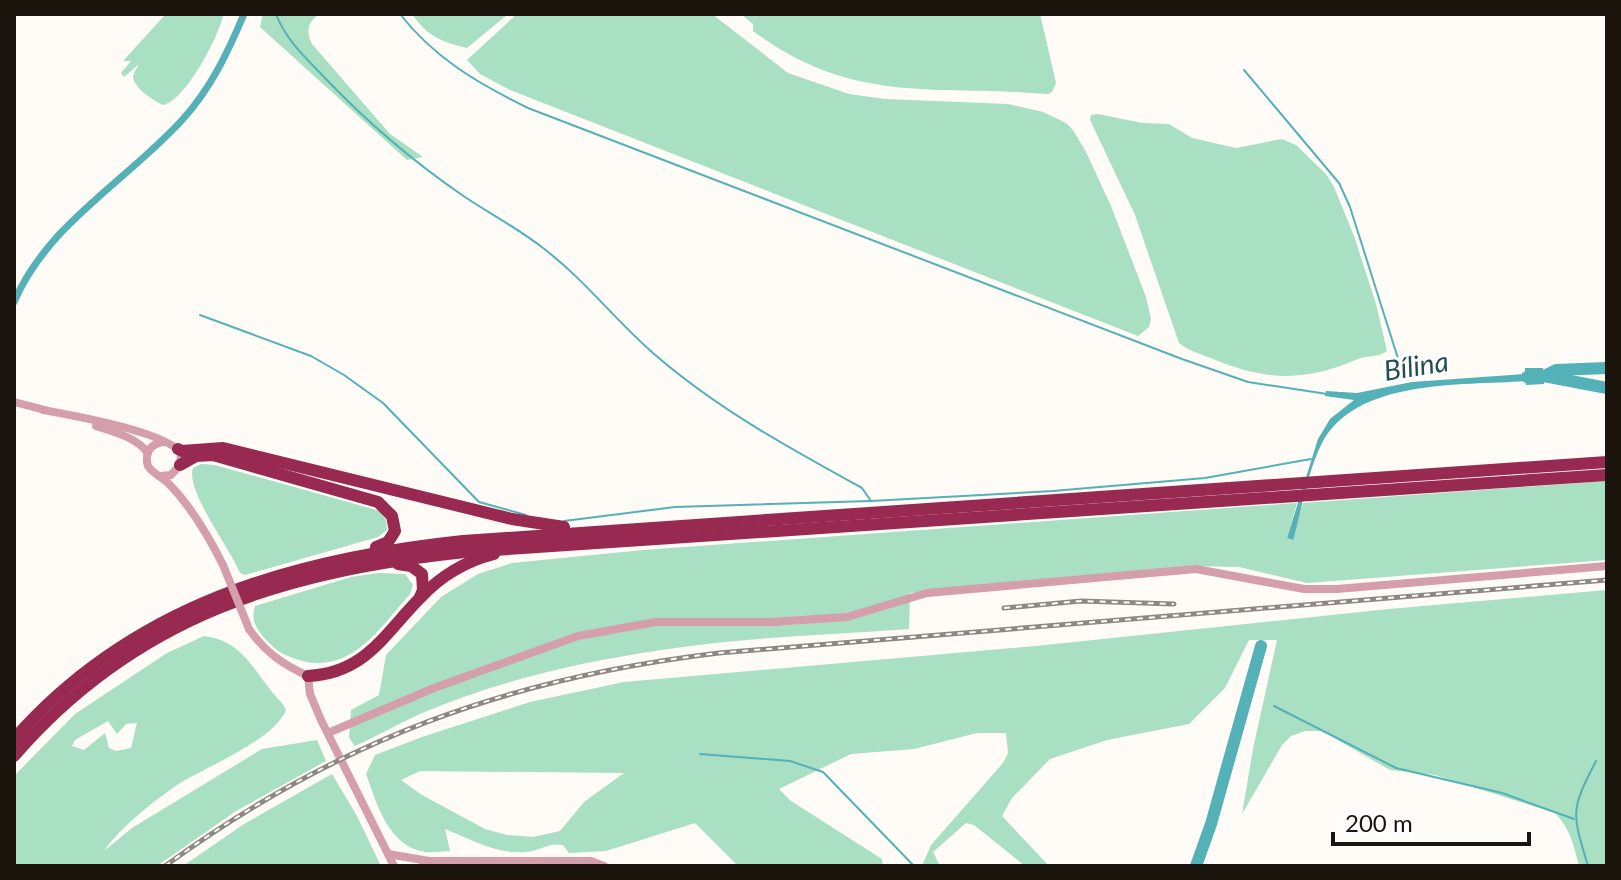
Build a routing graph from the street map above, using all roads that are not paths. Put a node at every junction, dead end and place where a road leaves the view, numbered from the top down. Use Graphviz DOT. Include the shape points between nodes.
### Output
graph roads {
  1 [pos="14,402"];
  2 [pos="43,410"];
  3 [pos="163,442"];
  4 [pos="178,449"];
  5 [pos="148,453"];
  6 [pos="1607,462"];
  7 [pos="177,470"];
  8 [pos="1607,475"];
  9 [pos="160,476"];
  10 [pos="1333,487"];
  11 [pos="1252,493"];
  12 [pos="181,499"];
  13 [pos="632,530"];
  14 [pos="521,548"];
  15 [pos="341,564"];
  16 [pos="1607,566"];
  17 [pos="420,597"];
  18 [pos="308,676"];
  19 [pos="328,733"];
  20 [pos="14,739"];
  21 [pos="14,756"];
  22 [pos="388,854"];
  23 [pos="425,863"];
  24 [pos="394,866"];
  25 [pos="604,866"];
  1 -- 2 [label="street"];
  2 -- 3 [label="street"];
  2 -- 5 [label="street" via="122,434"];
  3 -- 4 [label="street"];
  3 -- 5 [label="street"];
  4 -- 7 [label="street"];
  4 -- 13 [label="highway" via="223,448 554,527"];
  5 -- 9 [label="street" via="148,466"];
  6 -- 10 [label="highway"];
  7 -- 9 [label="street"];
  7 -- 12 [label="street" via="174,482"];
  7 -- 15 [label="highway" via="196,456 213,455 386,507 395,531 388,542"];
  8 -- 10 [label="highway"];
  9 -- 12 [label="street"];
  10 -- 11 [label="highway"];
  11 -- 13 [label="highway"];
  11 -- 14 [label="highway"];
  12 -- 18 [label="street, bridge" via="206,533 262,648"];
  13 -- 15 [label="highway" via="402,548"];
  14 -- 15 [label="highway"];
  14 -- 17 [label="highway" via="466,564"];
  15 -- 17 [label="highway" via="411,566 422,574"];
  15 -- 20 [label="highway" via="295,570 223,594 142,634 69,685"];
  15 -- 21 [label="highway" via="223,606 146,643 75,694"];
  16 -- 19 [label="street" via="1337,589 1304,589 1196,569 927,593 847,617 656,622 578,636"];
  17 -- 18 [label="highway" via="381,643 355,664"];
  18 -- 19 [label="street" via="310,694"];
  19 -- 22 [label="street"];
  22 -- 23 [label="street"];
  22 -- 24 [label="street"];
  23 -- 25 [label="street" via="591,861"];
}
